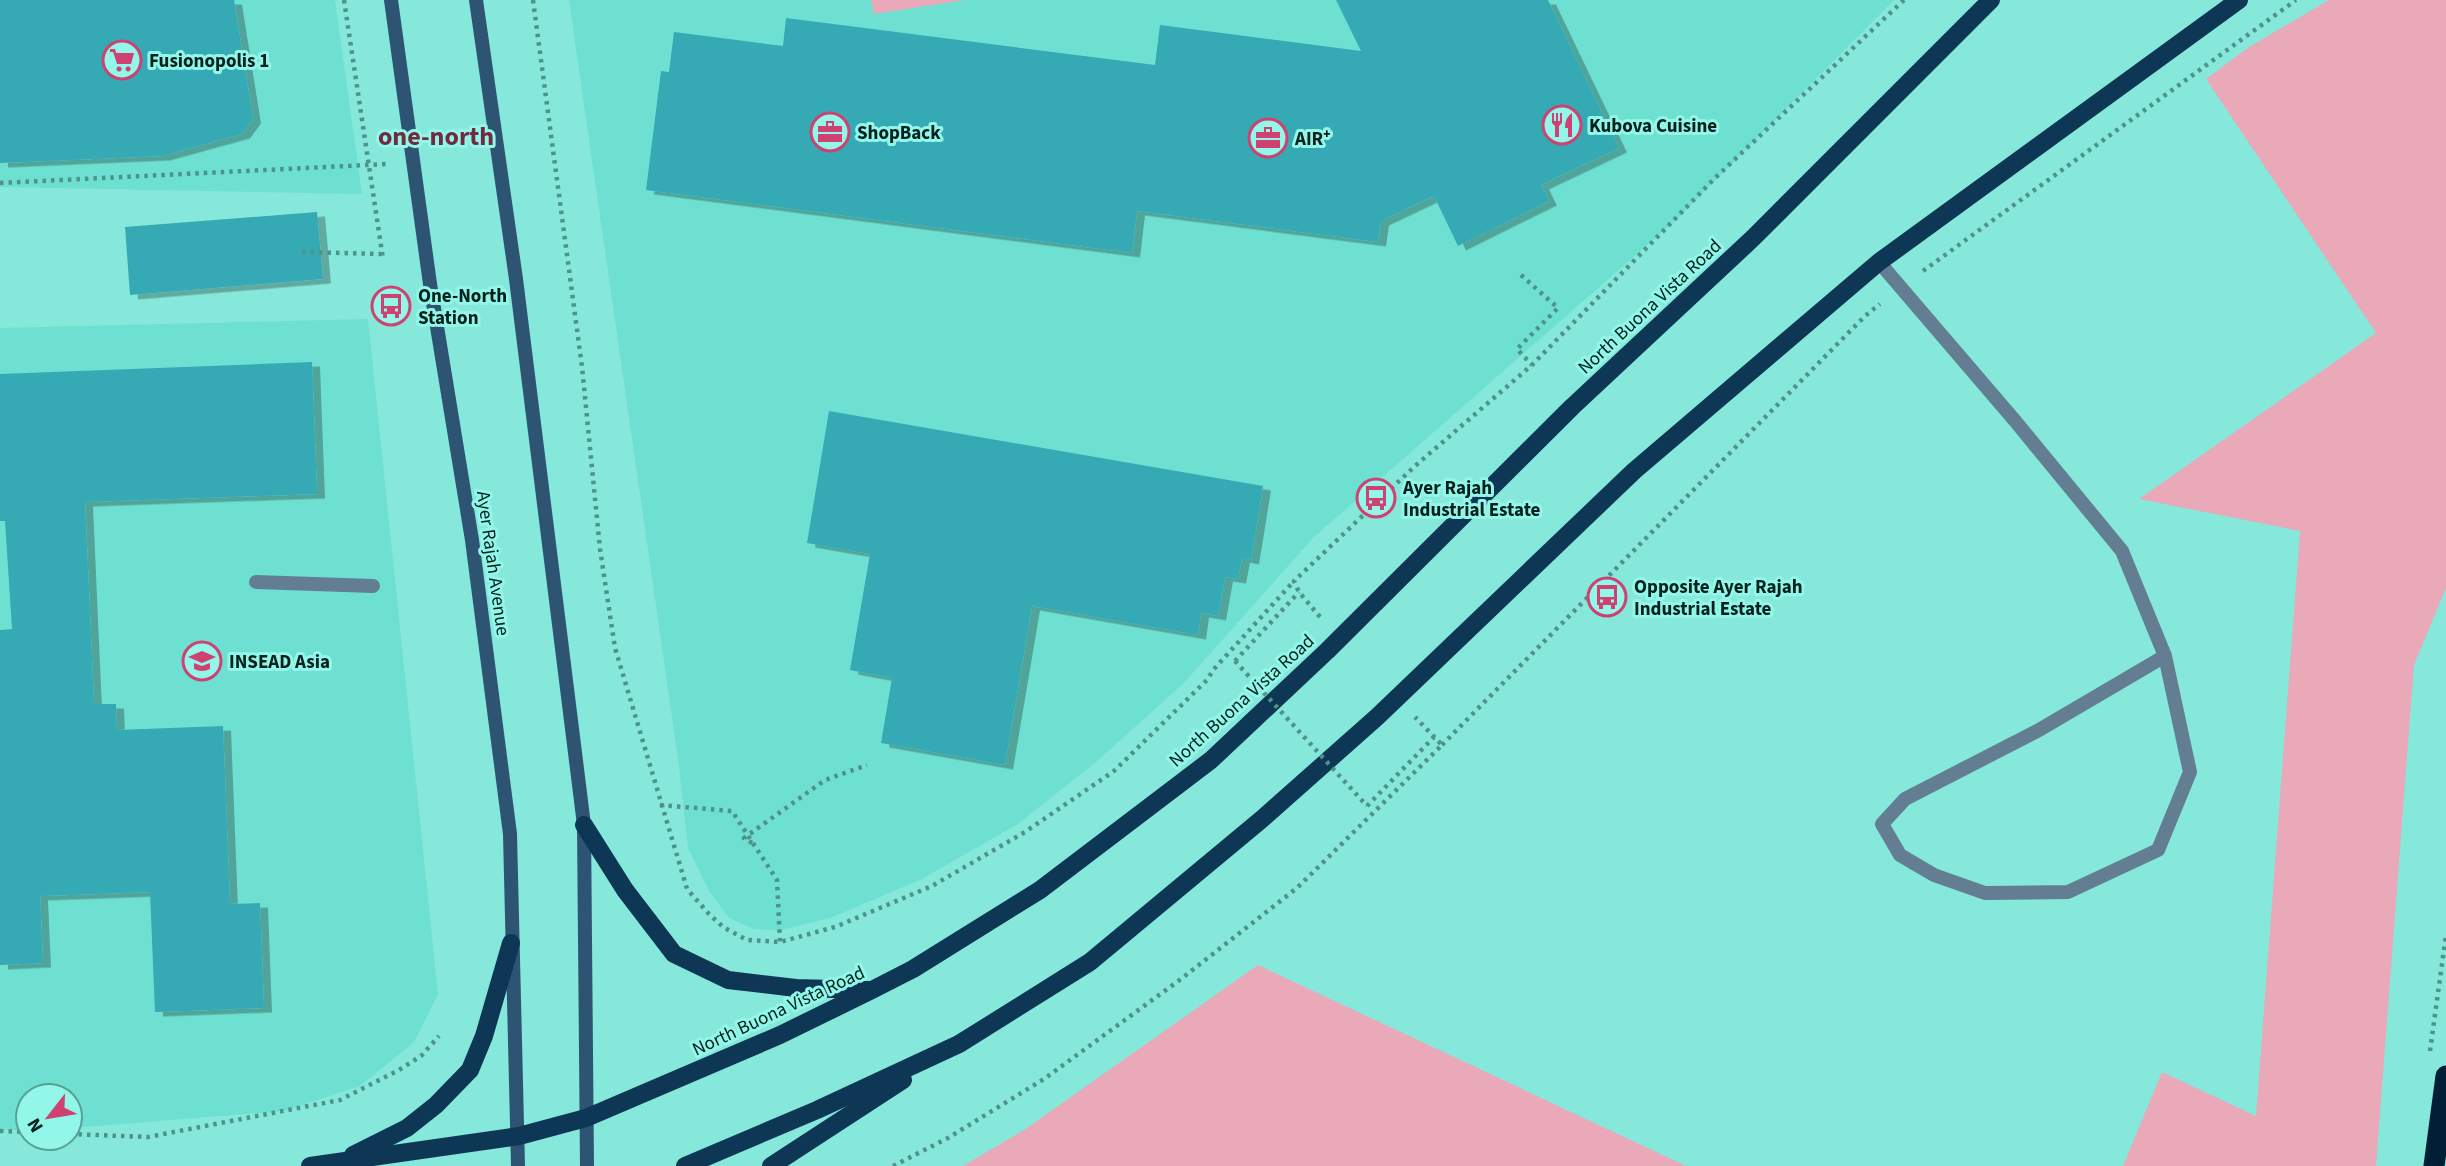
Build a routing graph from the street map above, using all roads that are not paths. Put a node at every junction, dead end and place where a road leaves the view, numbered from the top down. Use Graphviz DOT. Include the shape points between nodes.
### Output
graph roads {
  1 [pos="391,0"];
  2 [pos="476,0"];
  3 [pos="1991,0"];
  4 [pos="2239,0"];
  5 [pos="1879,261"];
  6 [pos="256,582"];
  7 [pos="373,586"];
  8 [pos="2165,656"];
  9 [pos="584,825"];
  10 [pos="511,943"];
  11 [pos="872,990"];
  12 [pos="959,1044"];
  13 [pos="2446,1076"];
  14 [pos="586,1118"];
  15 [pos="519,1136"];
  16 [pos="340,1161"];
  17 [pos="310,1166"];
  18 [pos="518,1166"];
  19 [pos="587,1166"];
  20 [pos="685,1166"];
  21 [pos="771,1166"];
  22 [pos="2434,1166"];
  1 -- 10 [label="street, Ayer Rajah Avenue" via="430,284 472,540 510,834"];
  2 -- 9 [label="street"];
  3 -- 11 [label="main road, North Buona Vista Road" via="1753,238 1211,760 1040,890"];
  4 -- 5 [label="main road"];
  5 -- 8 [label="lane" via="2122,551"];
  5 -- 12 [label="main road" via="1634,471 1377,717 1262,819 1090,962"];
  6 -- 7 [label="lane"];
  8 -- 8 [label="lane" via="2039,730 1905,799 1882,824 1900,855 1934,875 1985,893 2068,892 2158,850 2190,772"];
  9 -- 11 [label="main road" via="625,890 674,954 728,980"];
  9 -- 14 [label="street"];
  10 -- 15 [label="street, Ayer Rajah Avenue"];
  10 -- 16 [label="main road" via="470,1070 407,1128"];
  11 -- 14 [label="main road, North Buona Vista Road"];
  12 -- 20 [label="main road"];
  12 -- 21 [label="main road"];
  13 -- 22 [label="highway"];
  14 -- 15 [label="main road, North Buona Vista Road"];
  14 -- 19 [label="street"];
  15 -- 16 [label="main road, North Buona Vista Road"];
  15 -- 18 [label="street, Ayer Rajah Avenue"];
  16 -- 17 [label="main road, North Buona Vista Road"];
}
